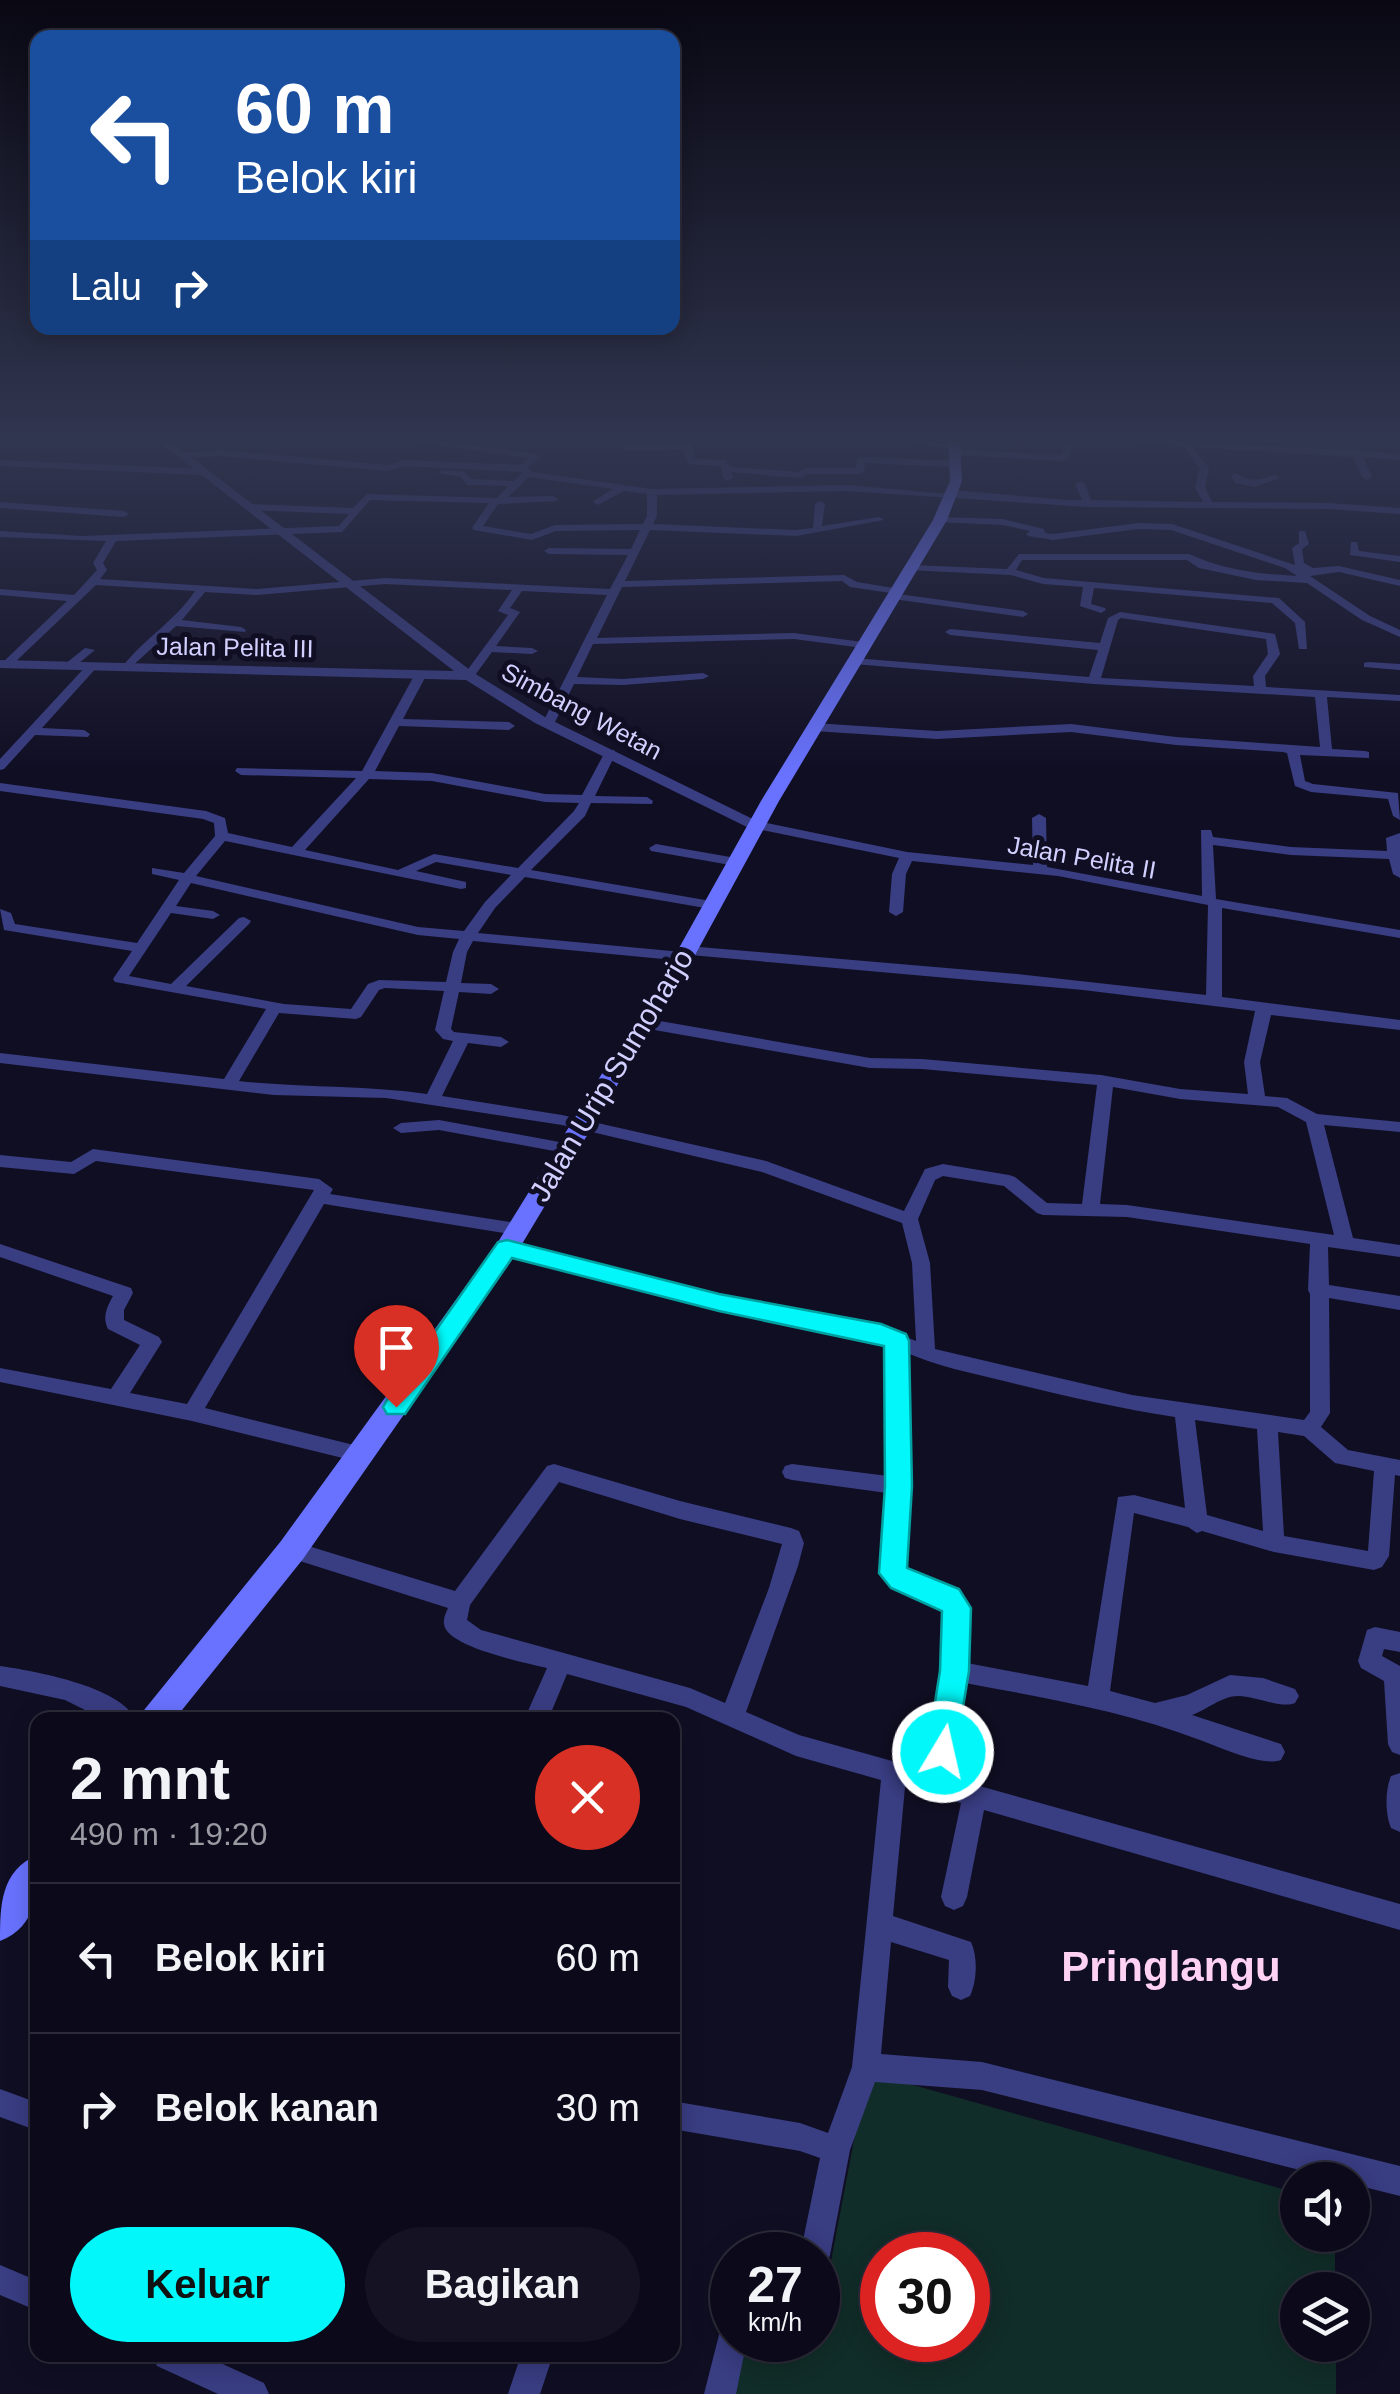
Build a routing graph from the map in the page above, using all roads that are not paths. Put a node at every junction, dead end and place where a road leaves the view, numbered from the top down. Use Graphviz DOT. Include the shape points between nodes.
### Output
graph roads {
  1 [pos="105,550"];
  2 [pos="303,550"];
  3 [pos="548,550"];
  4 [pos="923,550"];
  5 [pos="1064,550"];
  6 [pos="1235,550"];
  7 [pos="1298,550"];
  8 [pos="1354,550"];
  9 [pos="633,552"];
  10 [pos="1071,557"];
  11 [pos="1400,558"];
  12 [pos="912,568"];
  13 [pos="1012,572"];
  14 [pos="1307,572"];
  15 [pos="93,582"];
  16 [pos="346,582"];
  17 [pos="1400,583"];
  18 [pos="1089,584"];
  19 [pos="614,588"];
  20 [pos="518,589"];
  21 [pos="201,590"];
  22 [pos="0,592"];
  23 [pos="895,594"];
  24 [pos="74,598"];
  25 [pos="1101,610"];
  26 [pos="1022,614"];
  27 [pos="171,622"];
  28 [pos="1397,627"];
  29 [pos="241,630"];
  30 [pos="950,632"];
  31 [pos="592,641"];
  32 [pos="1102,647"];
  33 [pos="1303,647"];
  34 [pos="490,649"];
  35 [pos="532,651"];
  36 [pos="858,653"];
  37 [pos="90,658"];
  38 [pos="3,664"];
  39 [pos="1368,665"];
  40 [pos="128,667"];
  41 [pos="1400,667"];
  42 [pos="421,674"];
  43 [pos="469,676"];
  44 [pos="703,676"];
  45 [pos="571,680"];
  46 [pos="1094,682"];
  47 [pos="1260,690"];
  48 [pos="1321,694"];
  49 [pos="1400,698"];
  50 [pos="398,722"];
  51 [pos="548,724"];
  52 [pos="509,726"];
  53 [pos="814,727"];
  54 [pos="32,731"];
  55 [pos="84,734"];
  56 [pos="1294,750"];
  57 [pos="1324,752"];
  58 [pos="610,753"];
  59 [pos="1365,754"];
  60 [pos="0,766"];
  61 [pos="241,770"];
  62 [pos="367,774"];
  63 [pos="8,788"];
  64 [pos="1397,797"];
  65 [pos="586,799"];
  66 [pos="647,801"];
  67 [pos="0,802"];
  68 [pos="1400,816"];
  69 [pos="1039,818"];
  70 [pos="757,825"];
  71 [pos="222,836"];
  72 [pos="1400,837"];
  73 [pos="656,848"];
  74 [pos="296,852"];
  75 [pos="908,856"];
  76 [pos="736,862"];
  77 [pos="1398,866"];
  78 [pos="1040,870"];
  79 [pos="157,872"];
  80 [pos="522,872"];
  81 [pos="404,873"];
  82 [pos="188,877"];
  83 [pos="461,885"];
  84 [pos="1212,902"];
  85 [pos="711,905"];
  86 [pos="168,908"];
  87 [pos="896,912"];
  88 [pos="0,913"];
  89 [pos="212,915"];
  90 [pos="244,921"];
  91 [pos="1400,934"];
  92 [pos="467,938"];
  93 [pos="143,948"];
  94 [pos="686,954"];
  95 [pos="452,988"];
  96 [pos="174,989"];
  97 [pos="492,989"];
  98 [pos="1214,1001"];
  99 [pos="278,1007"];
  100 [pos="1263,1009"];
  101 [pos="643,1023"];
  102 [pos="1400,1025"];
  103 [pos="462,1038"];
  104 [pos="501,1042"];
  105 [pos="0,1058"];
  106 [pos="1106,1081"];
  107 [pos="230,1085"];
  108 [pos="1257,1098"];
  109 [pos="432,1100"];
  110 [pos="1314,1119"];
  111 [pos="582,1124"];
  112 [pos="1400,1127"];
  113 [pos="401,1128"];
  114 [pos="565,1148"];
  115 [pos="0,1161"];
  116 [pos="321,1198"];
  117 [pos="1090,1211"];
  118 [pos="909,1220"];
  119 [pos="1319,1238"];
  120 [pos="512,1239"];
  121 [pos="1345,1242"];
  122 [pos="0,1250"];
  123 [pos="1400,1250"];
  124 [pos="1317,1290"];
  125 [pos="1400,1303"];
  126 [pos="897,1341"];
  127 [pos="925,1354"];
  128 [pos="0,1375"];
  129 [pos="116,1398"];
  130 [pos="1184,1412"];
  131 [pos="192,1413"];
  132 [pos="1267,1425"];
  133 [pos="1309,1429"];
  134 [pos="363,1454"];
  135 [pos="1392,1467"];
  136 [pos="792,1472"];
  137 [pos="898,1486"];
  138 [pos="1197,1524"];
  139 [pos="1274,1543"];
  140 [pos="292,1550"];
  141 [pos="460,1602"];
  142 [pos="1400,1642"];
  143 [pos="562,1662"];
  144 [pos="954,1671"];
  145 [pos="0,1676"];
  146 [pos="1287,1696"];
  147 [pos="1098,1697"];
  148 [pos="113,1712"];
  149 [pos="160,1712"];
  150 [pos="540,1712"];
  151 [pos="1155,1713"];
  152 [pos="732,1718"];
  153 [pos="1400,1744"];
  154 [pos="1274,1752"];
  155 [pos="894,1774"];
  156 [pos="938,1784"];
  157 [pos="1400,1784"];
  158 [pos="975,1794"];
  159 [pos="1400,1820"];
  160 [pos="30,1883"];
  161 [pos="954,1898"];
  162 [pos="1400,1916"];
  163 [pos="0,1923"];
  164 [pos="879,1924"];
  165 [pos="961,1987"];
  166 [pos="866,2066"];
  167 [pos="0,2104"];
  168 [pos="30,2114"];
  169 [pos="680,2116"];
  170 [pos="836,2150"];
  171 [pos="1400,2179"];
  172 [pos="820,2232"];
  173 [pos="0,2280"];
  174 [pos="30,2293"];
  175 [pos="183,2362"];
  176 [pos="534,2362"];
  177 [pos="727,2362"];
  178 [pos="252,2394"];
  179 [pos="524,2394"];
  180 [pos="720,2394"];
  1 -- 15 [label="street"];
  2 -- 16 [label="street, Simbang Wetan"];
  3 -- 9 [label="street"];
  4 -- 12 [label="main road, Jalan Urip Sumoharjo"];
  5 -- 10 [label="street"];
  6 -- 14 [label="street"];
  7 -- 14 [label="street"];
  8 -- 11 [label="street"];
  9 -- 19 [label="street"];
  10 -- 13 [label="street" via="1016,558"];
  10 -- 14 [label="street" via="1189,557 1256,577"];
  12 -- 13 [label="street"];
  12 -- 23 [label="main road, Jalan Urip Sumoharjo"];
  13 -- 18 [label="street"];
  14 -- 17 [label="street" via="1339,570"];
  14 -- 28 [label="street" via="1366,618"];
  15 -- 21 [label="street"];
  15 -- 24 [label="street"];
  16 -- 20 [label="street"];
  16 -- 21 [label="street" via="264,592"];
  16 -- 43 [label="street, Simbang Wetan"];
  18 -- 25 [label="street" via="1085,606"];
  18 -- 33 [label="street" via="1275,600 1300,622"];
  19 -- 20 [label="street"];
  19 -- 23 [label="street" via="844,578"];
  19 -- 31 [label="street"];
  20 -- 34 [label="street" via="503,611 515,612"];
  21 -- 27 [label="street"];
  22 -- 24 [label="street"];
  23 -- 26 [label="street"];
  23 -- 36 [label="main road, Jalan Urip Sumoharjo"];
  24 -- 38 [label="street"];
  27 -- 29 [label="street"];
  27 -- 40 [label="street"];
  30 -- 32 [label="street"];
  31 -- 36 [label="street" via="764,635"];
  31 -- 45 [label="street"];
  32 -- 46 [label="street"];
  32 -- 47 [label="street" via="1118,615 1259,632 1274,644 1259,676"];
  34 -- 35 [label="street"];
  34 -- 43 [label="street"];
  36 -- 46 [label="street"];
  36 -- 53 [label="main road, Jalan Urip Sumoharjo"];
  37 -- 38 [label="street, Jalan Pelita III" via="69,666"];
  37 -- 40 [label="street, Jalan Pelita III"];
  37 -- 54 [label="street"];
  39 -- 41 [label="street"];
  40 -- 42 [label="street, Jalan Pelita III"];
  42 -- 43 [label="street, Jalan Pelita III"];
  42 -- 50 [label="street"];
  43 -- 51 [label="street, Simbang Wetan"];
  44 -- 45 [label="street"];
  45 -- 51 [label="street"];
  46 -- 47 [label="street"];
  47 -- 48 [label="street"];
  48 -- 49 [label="street"];
  48 -- 57 [label="street"];
  50 -- 52 [label="street"];
  50 -- 62 [label="street"];
  51 -- 58 [label="street, Simbang Wetan"];
  53 -- 56 [label="street" via="937,735 1093,729"];
  53 -- 70 [label="main road, Jalan Urip Sumoharjo"];
  54 -- 55 [label="street"];
  54 -- 60 [label="street"];
  56 -- 57 [label="street"];
  56 -- 64 [label="street" via="1296,781 1304,786"];
  57 -- 59 [label="street"];
  58 -- 65 [label="street"];
  58 -- 70 [label="street, Simbang Wetan"];
  61 -- 62 [label="street"];
  62 -- 65 [label="street"];
  62 -- 74 [label="street"];
  63 -- 67 [label="street"];
  63 -- 71 [label="street" via="214,817 224,826"];
  64 -- 68 [label="street"];
  65 -- 66 [label="street"];
  65 -- 80 [label="street"];
  69 -- 78 [label="street"];
  70 -- 75 [label="street, Jalan Pelita II"];
  70 -- 76 [label="main road, Jalan Urip Sumoharjo"];
  71 -- 74 [label="street"];
  71 -- 82 [label="street"];
  72 -- 77 [label="street" via="1391,840"];
  73 -- 76 [label="street"];
  74 -- 81 [label="street"];
  75 -- 78 [label="street, Jalan Pelita II"];
  75 -- 87 [label="street" via="899,874"];
  76 -- 85 [label="main road, Jalan Urip Sumoharjo"];
  77 -- 84 [label="street" via="1207,836"];
  78 -- 84 [label="street, Jalan Pelita II"];
  79 -- 82 [label="street"];
  80 -- 81 [label="street" via="429,858"];
  80 -- 85 [label="street"];
  80 -- 92 [label="street"];
  81 -- 83 [label="street"];
  82 -- 86 [label="street"];
  82 -- 92 [label="street" via="349,918"];
  84 -- 91 [label="street, Jalan Pelita II"];
  84 -- 98 [label="street"];
  85 -- 94 [label="main road, Jalan Urip Sumoharjo"];
  86 -- 89 [label="street"];
  86 -- 93 [label="street"];
  88 -- 93 [label="street" via="9,927"];
  90 -- 96 [label="street"];
  92 -- 94 [label="street"];
  92 -- 95 [label="street"];
  93 -- 96 [label="street" via="120,979"];
  94 -- 98 [label="street" via="936,970"];
  94 -- 101 [label="main road, Jalan Urip Sumoharjo"];
  95 -- 97 [label="street"];
  95 -- 99 [label="street" via="379,984 361,1011 349,1015"];
  95 -- 103 [label="street" via="443,1030"];
  96 -- 99 [label="street"];
  98 -- 100 [label="street"];
  99 -- 107 [label="street"];
  100 -- 102 [label="street"];
  100 -- 108 [label="street" via="1252,1062"];
  101 -- 106 [label="street" via="870,1063"];
  101 -- 111 [label="main road, Jalan Urip Sumoharjo"];
  103 -- 104 [label="street"];
  103 -- 109 [label="street"];
  105 -- 107 [label="street"];
  106 -- 108 [label="street"];
  106 -- 117 [label="street"];
  107 -- 109 [label="street"];
  108 -- 110 [label="street" via="1288,1104"];
  109 -- 111 [label="street"];
  110 -- 112 [label="street"];
  110 -- 121 [label="street"];
  111 -- 114 [label="main road, Jalan Urip Sumoharjo"];
  111 -- 118 [label="street" via="766,1166"];
  113 -- 114 [label="street" via="440,1126"];
  114 -- 120 [label="main road, Jalan Urip Sumoharjo"];
  115 -- 116 [label="street" via="74,1168 93,1154 318,1185"];
  116 -- 120 [label="street"];
  116 -- 131 [label="street"];
  117 -- 118 [label="street" via="1043,1209 1009,1181 942,1170 926,1179"];
  117 -- 119 [label="street"];
  118 -- 127 [label="street" via="926,1312"];
  119 -- 121 [label="street"];
  119 -- 124 [label="street"];
  120 -- 126 [label="street" via="719,1302"];
  120 -- 134 [label="main road, Jalan Urip Sumoharjo"];
  121 -- 123 [label="street"];
  122 -- 129 [label="street" via="124,1293 114,1324 152,1342"];
  124 -- 125 [label="street"];
  124 -- 133 [label="street" via="1320,1413"];
  126 -- 127 [label="street"];
  126 -- 137 [label="street"];
  127 -- 130 [label="street"];
  128 -- 129 [label="street"];
  129 -- 131 [label="street"];
  130 -- 132 [label="street"];
  130 -- 138 [label="street"];
  131 -- 134 [label="street"];
  132 -- 133 [label="street"];
  132 -- 139 [label="street"];
  133 -- 135 [label="street" via="1342,1457"];
  134 -- 140 [label="main road, Jalan Urip Sumoharjo"];
  135 -- 139 [label="street" via="1376,1559"];
  136 -- 137 [label="street"];
  137 -- 144 [label="street" via="893,1573 954,1602"];
  138 -- 139 [label="street"];
  138 -- 147 [label="street" via="1134,1502 1123,1507"];
  140 -- 141 [label="street"];
  140 -- 149 [label="main road, Jalan Urip Sumoharjo"];
  141 -- 143 [label="street" via="455,1624 463,1632"];
  141 -- 152 [label="street" via="554,1472 790,1537 794,1543 772,1619 753,1652"];
  142 -- 153 [label="street" via="1375,1636 1369,1661 1395,1674"];
  143 -- 150 [label="street"];
  143 -- 152 [label="street" via="690,1698"];
  144 -- 147 [label="street"];
  144 -- 156 [label="street"];
  145 -- 148 [label="street" via="46,1684"];
  146 -- 151 [label="street" via="1230,1685"];
  147 -- 151 [label="street"];
  151 -- 154 [label="street"];
  152 -- 155 [label="street"];
  155 -- 156 [label="street"];
  155 -- 164 [label="street"];
  156 -- 158 [label="street"];
  157 -- 159 [label="street"];
  158 -- 161 [label="street"];
  158 -- 162 [label="street"];
  160 -- 163 [label="main road"];
  164 -- 165 [label="street" via="962,1951"];
  164 -- 166 [label="street"];
  166 -- 170 [label="street"];
  166 -- 171 [label="street" via="982,2076"];
  167 -- 168 [label="street"];
  169 -- 170 [label="street" via="800,2137"];
  170 -- 172 [label="street"];
  173 -- 174 [label="street"];
  175 -- 178 [label="street"];
  176 -- 179 [label="street"];
  177 -- 180 [label="street"];
}
